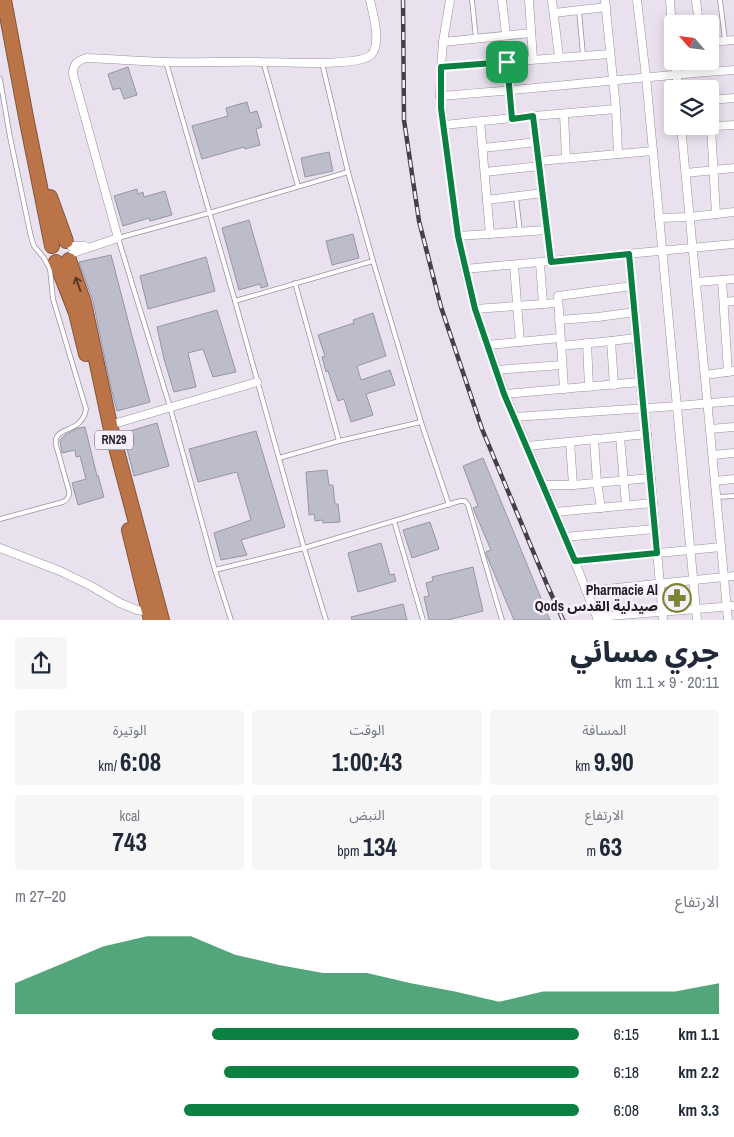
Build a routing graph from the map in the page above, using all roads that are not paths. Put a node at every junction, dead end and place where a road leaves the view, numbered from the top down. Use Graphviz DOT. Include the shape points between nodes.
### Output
graph roads {
  1 [pos="4,0"];
  2 [pos="13,0"];
  3 [pos="370,0"];
  4 [pos="450,0"];
  5 [pos="472,0"];
  6 [pos="502,0"];
  7 [pos="528,0"];
  8 [pos="552,0"];
  9 [pos="637,0"];
  10 [pos="670,0"];
  11 [pos="696,0"];
  12 [pos="720,0"];
  13 [pos="605,4"];
  14 [pos="579,10"];
  15 [pos="554,13"];
  16 [pos="671,15"];
  17 [pos="698,15"];
  18 [pos="531,33"];
  19 [pos="506,36"];
  20 [pos="476,39"];
  21 [pos="725,40"];
  22 [pos="734,40"];
  23 [pos="719,41"];
  24 [pos="443,42"];
  25 [pos="610,54"];
  26 [pos="584,56"];
  27 [pos="559,57"];
  28 [pos="533,59"];
  29 [pos="166,62"];
  30 [pos="263,62"];
  31 [pos="507,62"];
  32 [pos="322,63"];
  33 [pos="441,67"];
  34 [pos="676,70"];
  35 [pos="734,70"];
  36 [pos="676,74"];
  37 [pos="646,77"];
  38 [pos="0,79"];
  39 [pos="612,80"];
  40 [pos="677,80"];
  41 [pos="510,91"];
  42 [pos="440,96"];
  43 [pos="734,98"];
  44 [pos="719,99"];
  45 [pos="616,109"];
  46 [pos="564,114"];
  47 [pos="533,116"];
  48 [pos="512,119"];
  49 [pos="480,121"];
  50 [pos="444,125"];
  51 [pos="734,125"];
  52 [pos="719,126"];
  53 [pos="682,135"];
  54 [pos="711,135"];
  55 [pos="537,142"];
  56 [pos="482,148"];
  57 [pos="653,151"];
  58 [pos="618,154"];
  59 [pos="566,158"];
  60 [pos="539,164"];
  61 [pos="734,168"];
  62 [pos="713,170"];
  63 [pos="348,172"];
  64 [pos="484,172"];
  65 [pos="686,173"];
  66 [pos="298,186"];
  67 [pos="543,193"];
  68 [pos="516,196"];
  69 [pos="487,200"];
  70 [pos="734,212"];
  71 [pos="209,213"];
  72 [pos="716,214"];
  73 [pos="690,217"];
  74 [pos="659,218"];
  75 [pos="548,230"];
  76 [pos="520,232"];
  77 [pos="490,234"];
  78 [pos="458,236"];
  79 [pos="118,238"];
  80 [pos="734,244"];
  81 [pos="693,248"];
  82 [pos="662,250"];
  83 [pos="60,253"];
  84 [pos="629,254"];
  85 [pos="373,261"];
  86 [pos="551,262"];
  87 [pos="540,263"];
  88 [pos="514,264"];
  89 [pos="465,269"];
  90 [pos="734,279"];
  91 [pos="722,280"];
  92 [pos="696,282"];
  93 [pos="295,283"];
  94 [pos="632,286"];
  95 [pos="236,301"];
  96 [pos="734,301"];
  97 [pos="724,302"];
  98 [pos="557,303"];
  99 [pos="543,304"];
  100 [pos="518,306"];
  101 [pos="475,309"];
  102 [pos="634,312"];
  103 [pos="559,320"];
  104 [pos="730,329"];
  105 [pos="636,338"];
  106 [pos="610,341"];
  107 [pos="520,342"];
  108 [pos="560,342"];
  109 [pos="587,343"];
  110 [pos="488,346"];
  111 [pos="562,365"];
  112 [pos="496,370"];
  113 [pos="731,372"];
  114 [pos="705,375"];
  115 [pos="257,382"];
  116 [pos="640,382"];
  117 [pos="614,385"];
  118 [pos="589,387"];
  119 [pos="564,389"];
  120 [pos="504,394"];
  121 [pos="734,400"];
  122 [pos="708,403"];
  123 [pos="677,406"];
  124 [pos="170,407"];
  125 [pos="644,408"];
  126 [pos="514,417"];
  127 [pos="421,422"];
  128 [pos="110,425"];
  129 [pos="734,427"];
  130 [pos="710,429"];
  131 [pos="647,434"];
  132 [pos="620,437"];
  133 [pos="594,439"];
  134 [pos="339,440"];
  135 [pos="570,442"];
  136 [pos="527,446"];
  137 [pos="734,453"];
  138 [pos="713,455"];
  139 [pos="279,458"];
  140 [pos="651,478"];
  141 [pos="734,479"];
  142 [pos="624,481"];
  143 [pos="715,481"];
  144 [pos="598,483"];
  145 [pos="543,485"];
  146 [pos="573,485"];
  147 [pos="124,494"];
  148 [pos="734,496"];
  149 [pos="717,497"];
  150 [pos="653,503"];
  151 [pos="449,504"];
  152 [pos="626,505"];
  153 [pos="601,508"];
  154 [pos="555,512"];
  155 [pos="0,519"];
  156 [pos="394,521"];
  157 [pos="655,529"];
  158 [pos="564,537"];
  159 [pos="721,547"];
  160 [pos="0,548"];
  161 [pos="304,548"];
  162 [pos="691,550"];
  163 [pos="657,553"];
  164 [pos="575,561"];
  165 [pos="215,570"];
  166 [pos="734,576"];
  167 [pos="724,577"];
  168 [pos="694,580"];
  169 [pos="660,584"];
  170 [pos="587,591"];
  171 [pos="731,606"];
  172 [pos="696,609"];
  173 [pos="155,615"];
  174 [pos="662,616"];
  175 [pos="597,618"];
  176 [pos="231,620"];
  177 [pos="326,620"];
  178 [pos="423,620"];
  179 [pos="502,620"];
  180 [pos="697,620"];
  181 [pos="728,620"];
  1 -- 83 [label="highway, RN29" via="26,117"];
  2 -- 83 [label="highway, RN29"];
  3 -- 32 [label="street" via="377,37 373,53 365,59"];
  4 -- 24 [label="street"];
  5 -- 20 [label="lane"];
  6 -- 19 [label="street"];
  7 -- 18 [label="street"];
  8 -- 15 [label="street"];
  9 -- 37 [label="street"];
  10 -- 16 [label="street"];
  11 -- 17 [label="street"];
  12 -- 21 [label="lane"];
  13 -- 14 [label="street"];
  13 -- 25 [label="street"];
  14 -- 15 [label="street"];
  14 -- 26 [label="lane"];
  15 -- 27 [label="street"];
  18 -- 19 [label="street"];
  18 -- 28 [label="street"];
  19 -- 20 [label="street"];
  20 -- 24 [label="street"];
  21 -- 22 [label="street"];
  21 -- 23 [label="street"];
  24 -- 33 [label="street"];
  25 -- 26 [label="street"];
  25 -- 39 [label="street"];
  26 -- 27 [label="street"];
  27 -- 28 [label="street"];
  28 -- 31 [label="street"];
  29 -- 30 [label="street"];
  29 -- 71 [label="lane"];
  29 -- 79 [label="street" via="86,58 79,60 73,68"];
  30 -- 32 [label="street"];
  30 -- 66 [label="lane"];
  31 -- 33 [label="street"];
  31 -- 41 [label="street"];
  32 -- 63 [label="lane"];
  33 -- 42 [label="street"];
  34 -- 36 [label="street"];
  35 -- 36 [label="street"];
  36 -- 37 [label="street"];
  36 -- 40 [label="street"];
  37 -- 39 [label="street"];
  37 -- 57 [label="street"];
  38 -- 83 [label="lane" via="34,246"];
  39 -- 41 [label="street"];
  39 -- 45 [label="street"];
  41 -- 42 [label="street"];
  41 -- 48 [label="street"];
  42 -- 50 [label="street"];
  43 -- 44 [label="street"];
  45 -- 46 [label="street"];
  45 -- 58 [label="street"];
  46 -- 47 [label="street"];
  46 -- 59 [label="street"];
  47 -- 48 [label="street"];
  47 -- 55 [label="street"];
  48 -- 49 [label="street"];
  49 -- 50 [label="street"];
  49 -- 56 [label="street"];
  50 -- 78 [label="street"];
  51 -- 52 [label="street"];
  53 -- 65 [label="street"];
  54 -- 62 [label="street"];
  55 -- 56 [label="street"];
  55 -- 60 [label="street"];
  56 -- 64 [label="street"];
  57 -- 58 [label="street"];
  57 -- 74 [label="street"];
  58 -- 59 [label="street"];
  59 -- 60 [label="street"];
  60 -- 64 [label="street"];
  60 -- 67 [label="street"];
  61 -- 62 [label="street"];
  62 -- 65 [label="street"];
  62 -- 72 [label="street"];
  63 -- 66 [label="lane"];
  63 -- 85 [label="lane"];
  64 -- 69 [label="street"];
  65 -- 73 [label="street"];
  66 -- 71 [label="lane"];
  67 -- 68 [label="street"];
  67 -- 75 [label="street"];
  68 -- 69 [label="street"];
  68 -- 76 [label="lane"];
  69 -- 77 [label="street"];
  70 -- 72 [label="street"];
  71 -- 79 [label="lane"];
  71 -- 95 [label="lane"];
  72 -- 73 [label="street"];
  73 -- 74 [label="street"];
  73 -- 81 [label="street"];
  74 -- 82 [label="street"];
  75 -- 76 [label="street"];
  75 -- 86 [label="street"];
  76 -- 77 [label="street"];
  77 -- 78 [label="street"];
  78 -- 89 [label="street"];
  79 -- 83 [label="street"];
  79 -- 124 [label="lane"];
  80 -- 81 [label="street"];
  81 -- 82 [label="street"];
  81 -- 92 [label="street"];
  82 -- 84 [label="street"];
  82 -- 123 [label="street"];
  128 -- 83 [label="highway, RN29, one-way" via="84,303"];
  83 -- 147 [label="highway, RN29"];
  83 -- 155 [label="lane" via="50,269 53,299 86,406 80,423 58,434 55,439 69,496 63,502"];
  84 -- 86 [label="street"];
  84 -- 94 [label="street"];
  85 -- 93 [label="lane"];
  85 -- 127 [label="lane"];
  86 -- 87 [label="street"];
  87 -- 88 [label="street"];
  87 -- 99 [label="street"];
  88 -- 89 [label="street"];
  88 -- 100 [label="street"];
  89 -- 101 [label="street"];
  90 -- 91 [label="street"];
  91 -- 92 [label="street"];
  91 -- 97 [label="street"];
  92 -- 114 [label="street"];
  93 -- 95 [label="lane"];
  93 -- 134 [label="lane"];
  94 -- 98 [label="street" via="560,295"];
  94 -- 102 [label="street"];
  95 -- 115 [label="lane"];
  96 -- 97 [label="street"];
  97 -- 104 [label="street"];
  98 -- 99 [label="street"];
  98 -- 103 [label="street"];
  99 -- 100 [label="street"];
  100 -- 101 [label="street"];
  100 -- 107 [label="street"];
  101 -- 110 [label="street"];
  102 -- 103 [label="street"];
  102 -- 105 [label="street"];
  103 -- 108 [label="street"];
  104 -- 113 [label="street"];
  105 -- 106 [label="street"];
  105 -- 116 [label="street"];
  106 -- 109 [label="street"];
  106 -- 117 [label="street"];
  107 -- 108 [label="street"];
  107 -- 110 [label="street"];
  108 -- 109 [label="street"];
  108 -- 111 [label="street"];
  109 -- 118 [label="street"];
  110 -- 112 [label="street"];
  111 -- 112 [label="street"];
  111 -- 119 [label="street"];
  112 -- 120 [label="street"];
  113 -- 114 [label="street"];
  114 -- 122 [label="street"];
  115 -- 124 [label="street"];
  115 -- 139 [label="lane"];
  116 -- 117 [label="street"];
  116 -- 125 [label="street"];
  117 -- 118 [label="street"];
  118 -- 119 [label="street"];
  119 -- 120 [label="street"];
  120 -- 126 [label="street"];
  121 -- 122 [label="street"];
  122 -- 123 [label="street"];
  122 -- 130 [label="street"];
  123 -- 125 [label="street"];
  123 -- 162 [label="street"];
  124 -- 128 [label="street"];
  124 -- 165 [label="lane"];
  125 -- 126 [label="street"];
  125 -- 131 [label="street"];
  126 -- 136 [label="street"];
  127 -- 134 [label="lane"];
  127 -- 151 [label="lane"];
  128 -- 147 [label="highway, RN29"];
  129 -- 130 [label="street"];
  130 -- 138 [label="street"];
  131 -- 132 [label="street"];
  131 -- 140 [label="street"];
  132 -- 133 [label="street"];
  132 -- 142 [label="street"];
  133 -- 135 [label="street"];
  133 -- 144 [label="street"];
  134 -- 139 [label="lane"];
  135 -- 136 [label="street"];
  135 -- 146 [label="street"];
  136 -- 145 [label="street"];
  137 -- 138 [label="street"];
  138 -- 143 [label="street"];
  139 -- 161 [label="lane"];
  140 -- 142 [label="street"];
  140 -- 150 [label="street"];
  141 -- 143 [label="street"];
  142 -- 144 [label="street"];
  142 -- 152 [label="street"];
  143 -- 149 [label="street"];
  144 -- 146 [label="street"];
  144 -- 153 [label="street"];
  145 -- 146 [label="street"];
  145 -- 154 [label="street"];
  147 -- 173 [label="highway, RN29"];
  148 -- 149 [label="lane"];
  149 -- 159 [label="street"];
  150 -- 152 [label="street"];
  150 -- 157 [label="street"];
  151 -- 156 [label="lane"];
  151 -- 179 [label="lane" via="465,501 468,505"];
  152 -- 153 [label="street"];
  153 -- 154 [label="street"];
  154 -- 158 [label="street"];
  156 -- 161 [label="lane"];
  156 -- 178 [label="lane"];
  157 -- 158 [label="street"];
  157 -- 163 [label="street"];
  158 -- 164 [label="street"];
  159 -- 162 [label="street"];
  159 -- 167 [label="street"];
  160 -- 173 [label="street" via="60,571 120,603"];
  161 -- 165 [label="lane"];
  161 -- 177 [label="lane"];
  162 -- 163 [label="street"];
  162 -- 168 [label="street"];
  163 -- 164 [label="street"];
  163 -- 169 [label="street"];
  164 -- 170 [label="street"];
  165 -- 176 [label="lane"];
  166 -- 167 [label="street"];
  167 -- 168 [label="street"];
  167 -- 171 [label="street"];
  168 -- 169 [label="street"];
  168 -- 172 [label="street"];
  169 -- 170 [label="street"];
  169 -- 174 [label="street"];
  170 -- 175 [label="street"];
  171 -- 172 [label="street"];
  171 -- 181 [label="street"];
  172 -- 174 [label="street"];
  172 -- 180 [label="street"];
  174 -- 175 [label="street"];
}
